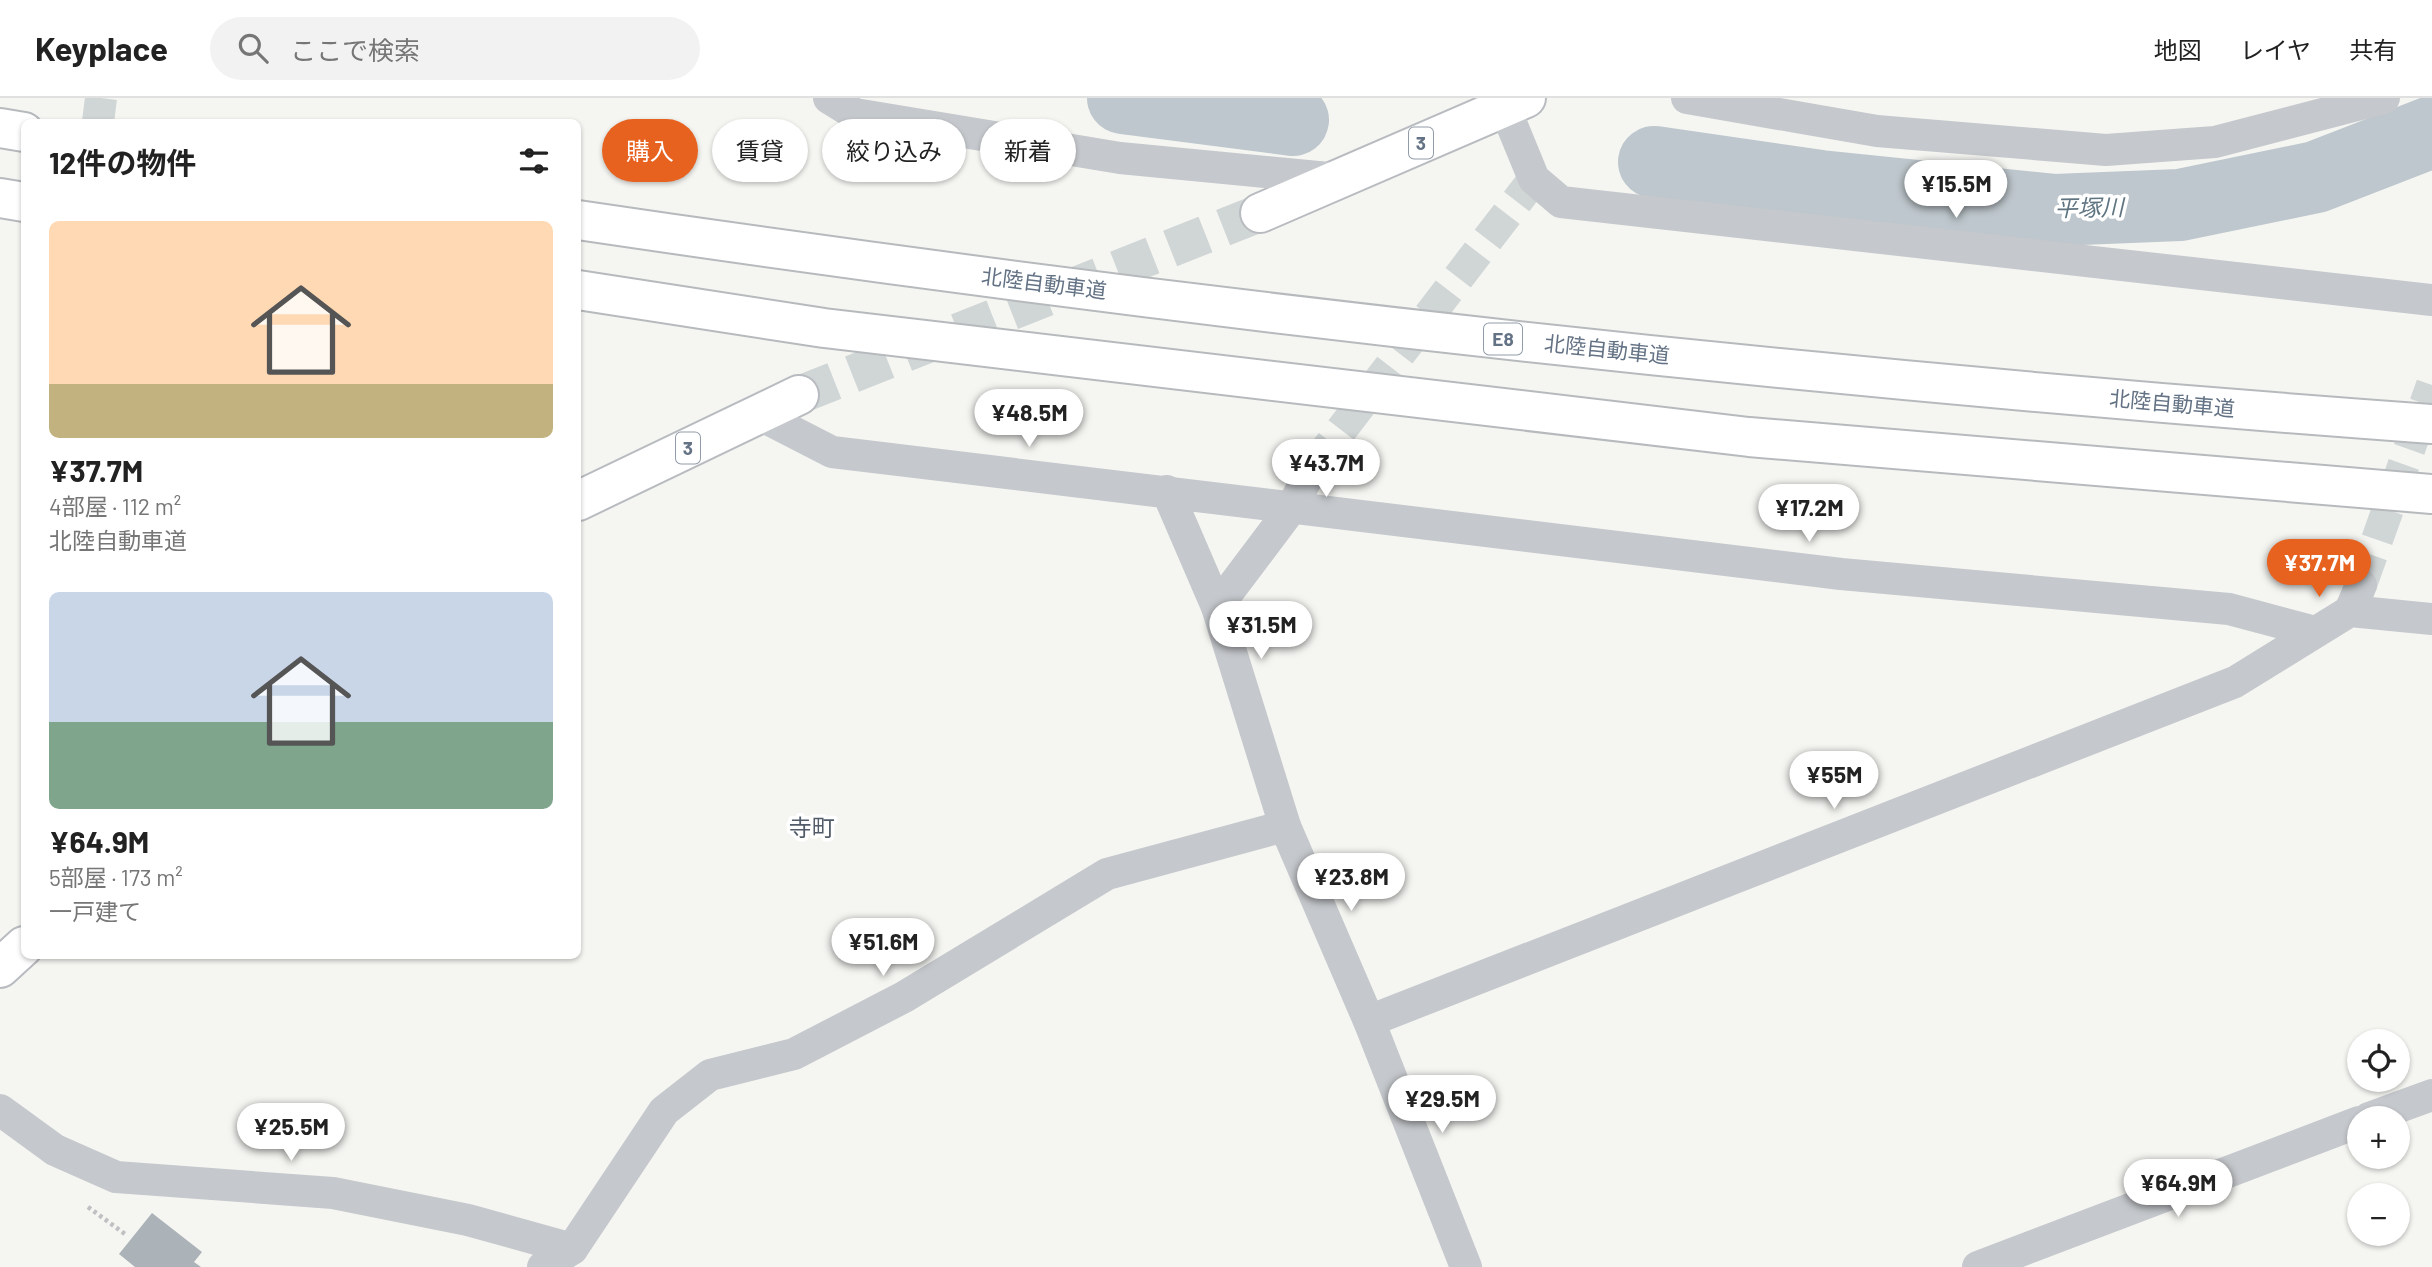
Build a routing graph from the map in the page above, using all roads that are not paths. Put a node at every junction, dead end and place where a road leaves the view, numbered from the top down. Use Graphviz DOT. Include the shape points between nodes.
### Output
graph roads {
  1 [pos="829,98"];
  2 [pos="1687,98"];
  3 [pos="2384,98"];
  4 [pos="1507,101"];
  5 [pos="0,128"];
  6 [pos="21,132"];
  7 [pos="1339,179"];
  8 [pos="0,198"];
  9 [pos="21,202"];
  10 [pos="1260,213"];
  11 [pos="581,220"];
  12 [pos="581,290"];
  13 [pos="2432,300"];
  14 [pos="799,395"];
  15 [pos="758,414"];
  16 [pos="2432,424"];
  17 [pos="1311,468"];
  18 [pos="1167,491"];
  19 [pos="2432,494"];
  20 [pos="581,500"];
  21 [pos="1293,506"];
  22 [pos="1217,607"];
  23 [pos="2432,620"];
  24 [pos="2315,632"];
  25 [pos="1284,826"];
  26 [pos="21,949"];
  27 [pos="0,968"];
  28 [pos="1369,1021"];
  29 [pos="2432,1095"];
  30 [pos="2402,1106"];
  31 [pos="0,1110"];
  32 [pos="2347,1127"];
  33 [pos="572,1249"];
  34 [pos="543,1267"];
  35 [pos="1466,1267"];
  36 [pos="1978,1267"];
  1 -- 7 [label="street" via="855,114 1120,158"];
  2 -- 3 [label="street" via="1877,131 2106,150 2215,142"];
  4 -- 7 [label="main road, 3"];
  4 -- 13 [label="street" via="1534,179 1561,202"];
  5 -- 6 [label="main road"];
  7 -- 10 [label="main road, 3"];
  8 -- 9 [label="main road"];
  11 -- 16 [label="main road, 北陸自動車道 / E8" via="842,259 1324,320 1766,368"];
  12 -- 19 [label="main road" via="838,330 1749,437"];
  14 -- 15 [label="main road, 3"];
  15 -- 18 [label="street" via="832,452"];
  15 -- 20 [label="main road, 3"];
  17 -- 21 [label="street"];
  18 -- 21 [label="street"];
  18 -- 22 [label="street"];
  21 -- 22 [label="street"];
  21 -- 24 [label="street" via="1841,574 2229,610"];
  22 -- 25 [label="street"];
  23 -- 24 [label="street" via="2356,598"];
  24 -- 28 [label="street" via="2235,682"];
  25 -- 28 [label="street"];
  25 -- 33 [label="street" via="1107,874 904,997 794,1054 710,1075 664,1111"];
  26 -- 27 [label="main road"];
  28 -- 35 [label="street"];
  29 -- 30 [label="street"];
  31 -- 33 [label="street" via="55,1150 116,1177 333,1193 468,1220"];
  32 -- 36 [label="street"];
  33 -- 34 [label="street"];
}
